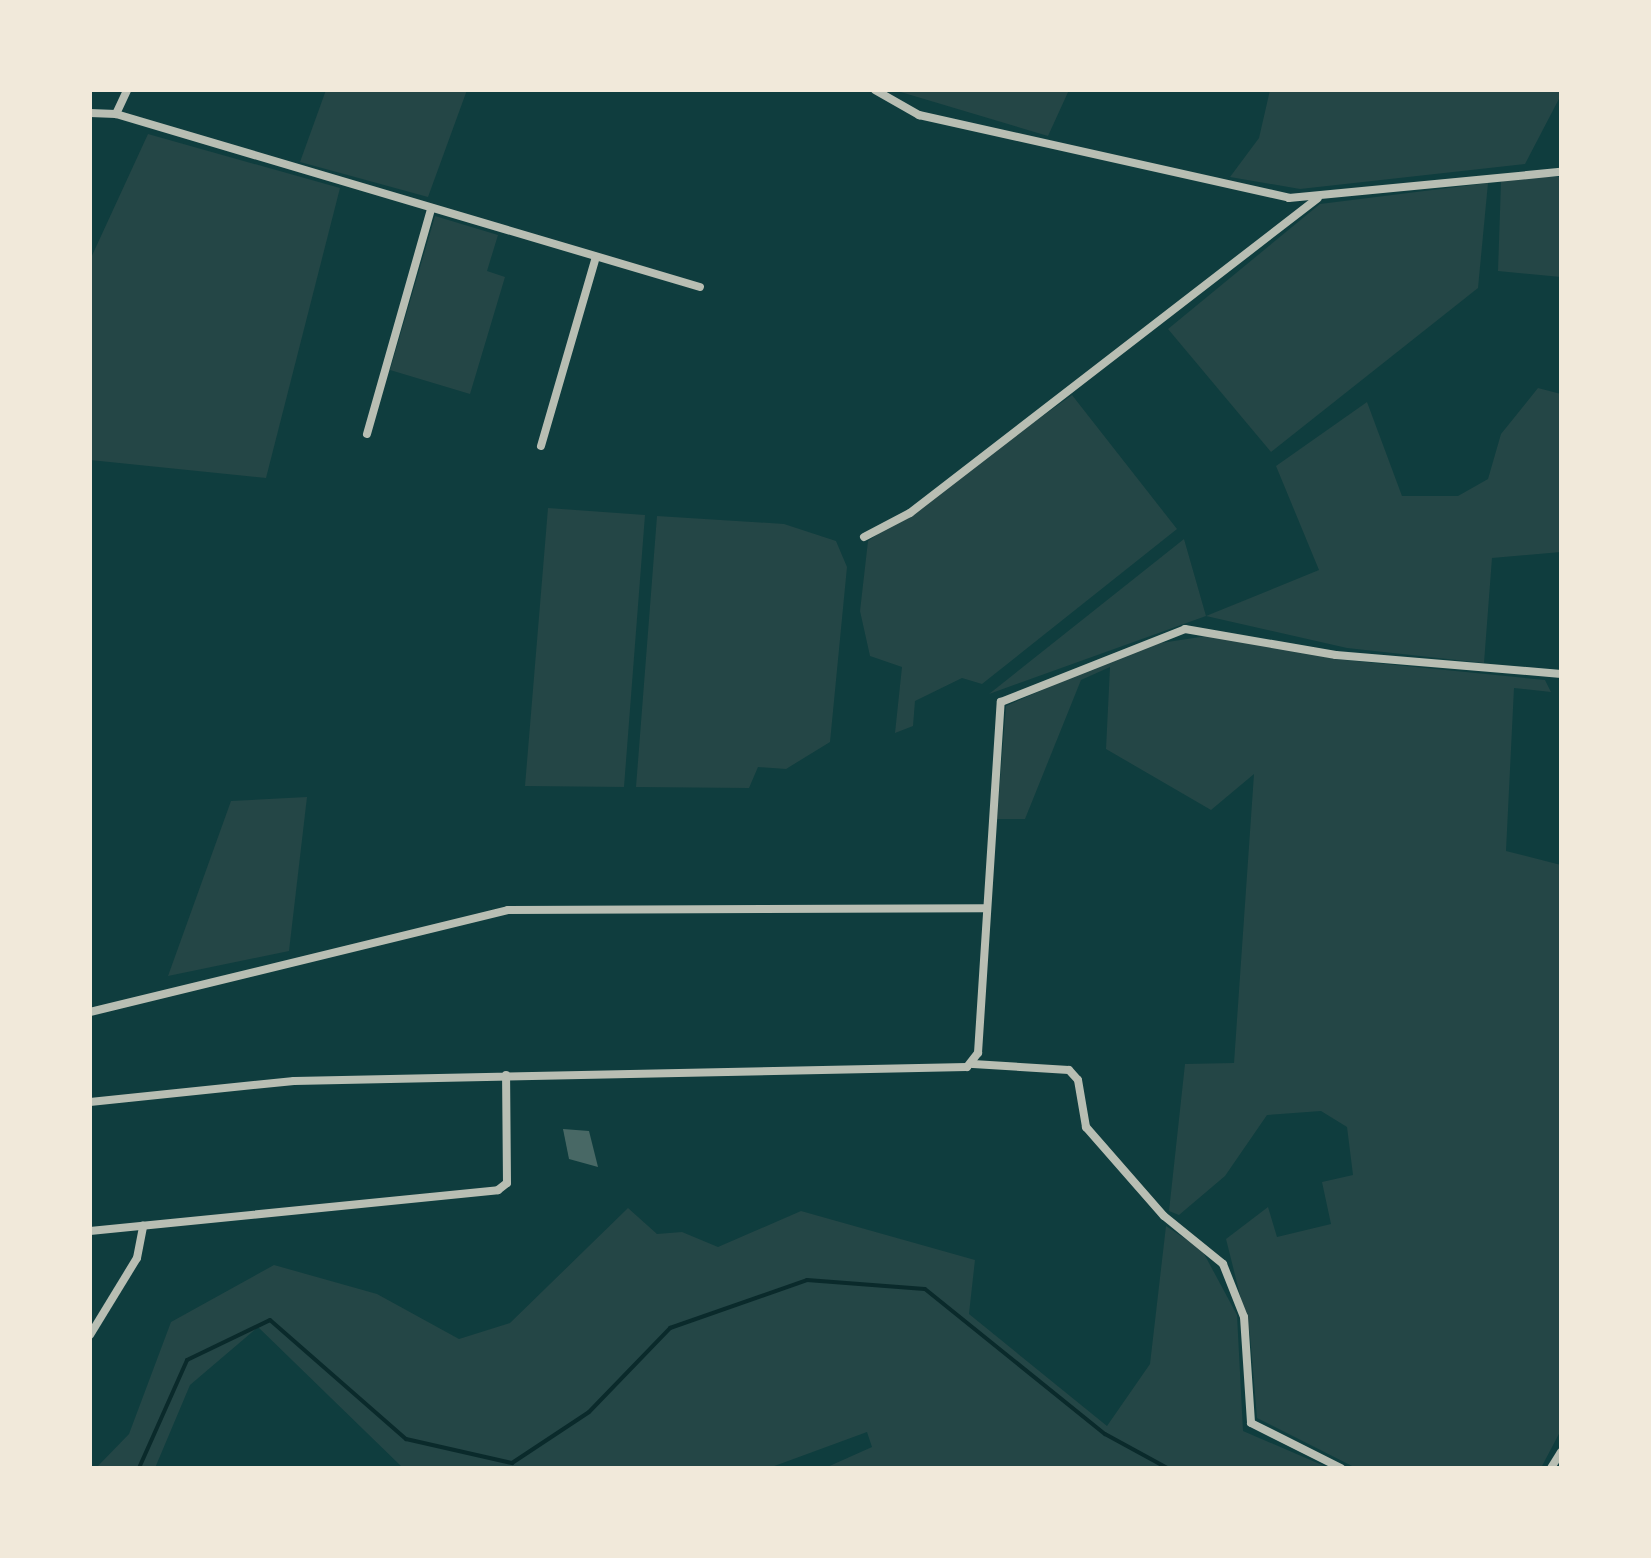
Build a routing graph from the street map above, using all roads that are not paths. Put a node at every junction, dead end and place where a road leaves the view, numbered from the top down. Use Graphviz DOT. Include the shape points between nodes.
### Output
graph roads {
  1 [pos="127,90"];
  2 [pos="875,90"];
  3 [pos="90,113"];
  4 [pos="116,114"];
  5 [pos="1561,172"];
  6 [pos="1318,198"];
  7 [pos="431,210"];
  8 [pos="596,257"];
  9 [pos="700,287"];
  10 [pos="367,434"];
  11 [pos="541,446"];
  12 [pos="864,537"];
  13 [pos="1561,674"];
  14 [pos="985,908"];
  15 [pos="90,1012"];
  16 [pos="970,1065"];
  17 [pos="506,1076"];
  18 [pos="90,1102"];
  19 [pos="143,1226"];
  20 [pos="90,1231"];
  21 [pos="90,1335"];
  22 [pos="1561,1452"];
  23 [pos="1341,1468"];
  24 [pos="1551,1468"];
  1 -- 4 [label="street"];
  2 -- 6 [label="street" via="919,115 1264,194"];
  3 -- 4 [label="street"];
  4 -- 7 [label="street"];
  5 -- 6 [label="street"];
  6 -- 12 [label="street" via="910,513"];
  7 -- 8 [label="street"];
  7 -- 10 [label="street"];
  8 -- 9 [label="street"];
  8 -- 11 [label="street"];
  13 -- 14 [label="street" via="1336,654 1185,629 1001,702"];
  14 -- 15 [label="street" via="508,910"];
  14 -- 16 [label="street"];
  16 -- 17 [label="street"];
  16 -- 23 [label="street" via="1070,1070 1086,1127 1164,1216 1223,1264 1244,1317 1251,1423"];
  17 -- 18 [label="street" via="294,1081"];
  17 -- 19 [label="street" via="507,1183 498,1190"];
  19 -- 20 [label="street"];
  19 -- 21 [label="street" via="137,1258"];
  22 -- 24 [label="street"];
}
